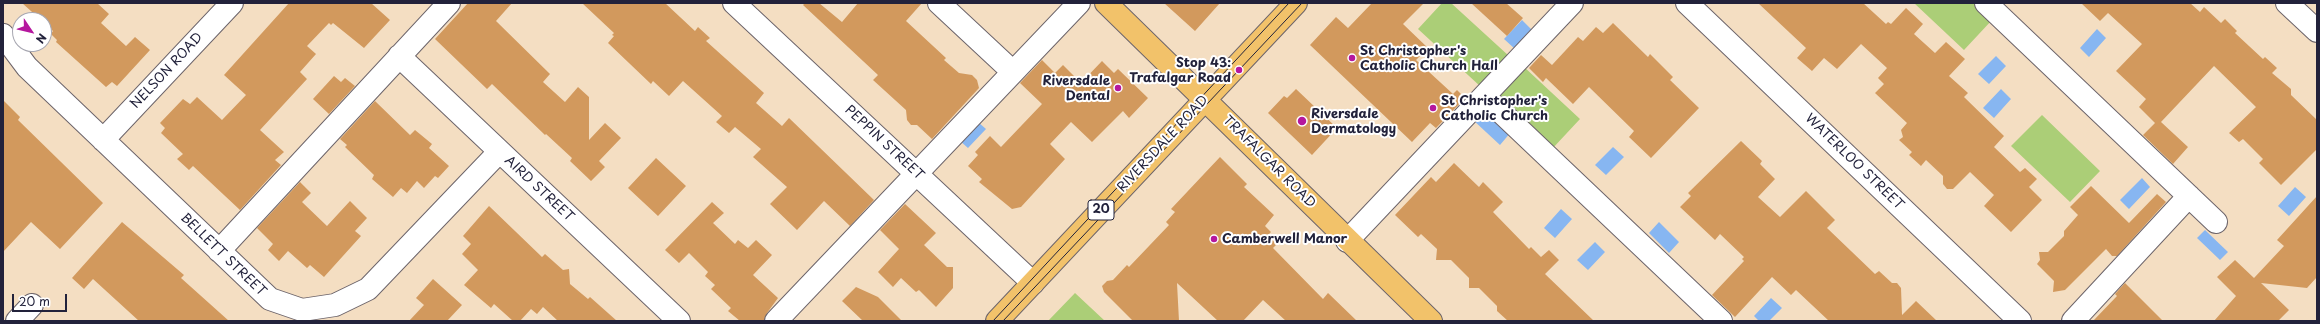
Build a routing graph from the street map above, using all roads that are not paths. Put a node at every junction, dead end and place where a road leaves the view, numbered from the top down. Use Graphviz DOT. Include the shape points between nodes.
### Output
graph roads {
  1 [pos="232,3"];
  2 [pos="449,3"];
  3 [pos="734,3"];
  4 [pos="939,3"];
  5 [pos="1079,3"];
  6 [pos="1106,3"];
  7 [pos="1296,3"];
  8 [pos="1572,3"];
  9 [pos="1687,3"];
  10 [pos="1986,3"];
  11 [pos="2287,3"];
  12 [pos="2317,31"];
  13 [pos="3,35"];
  14 [pos="400,56"];
  15 [pos="1013,72"];
  16 [pos="1484,96"];
  17 [pos="1206,99"];
  18 [pos="103,140"];
  19 [pos="499,152"];
  20 [pos="917,173"];
  21 [pos="2189,196"];
  22 [pos="2216,222"];
  23 [pos="1347,241"];
  24 [pos="219,252"];
  25 [pos="1033,283"];
  26 [pos="32,305"];
  27 [pos="1001,320"];
  28 [pos="17,321"];
  29 [pos="679,321"];
  30 [pos="776,321"];
  31 [pos="1431,321"];
  32 [pos="1721,321"];
  33 [pos="2020,321"];
  34 [pos="2072,321"];
  1 -- 18 [label="street, NELSON ROAD"];
  2 -- 14 [label="street"];
  3 -- 20 [label="street, PEPPIN STREET"];
  4 -- 15 [label="street"];
  5 -- 15 [label="street"];
  6 -- 17 [label="main road, TRAFALGAR ROAD"];
  7 -- 17 [label="main road, RIVERSDALE ROAD / 20"];
  8 -- 16 [label="street"];
  9 -- 33 [label="street, WATERLOO STREET"];
  10 -- 21 [label="street"];
  11 -- 12 [label="street"];
  13 -- 18 [label="street, BELLETT STREET" via="27,67"];
  14 -- 19 [label="street, AIRD STREET"];
  14 -- 24 [label="street"];
  15 -- 20 [label="street"];
  16 -- 23 [label="street"];
  16 -- 32 [label="street"];
  17 -- 23 [label="main road, TRAFALGAR ROAD"];
  17 -- 25 [label="main road, RIVERSDALE ROAD / 20"];
  18 -- 24 [label="street, BELLETT STREET"];
  19 -- 24 [label="street, BELLETT STREET" via="368,289 335,305 302,310 270,299"];
  19 -- 29 [label="street, AIRD STREET"];
  20 -- 25 [label="street, PEPPIN STREET"];
  20 -- 30 [label="street"];
  21 -- 22 [label="street"];
  21 -- 34 [label="street"];
  23 -- 31 [label="main road, TRAFALGAR ROAD"];
  25 -- 27 [label="main road, RIVERSDALE ROAD / 20"];
  26 -- 28 [label="street"];
}
